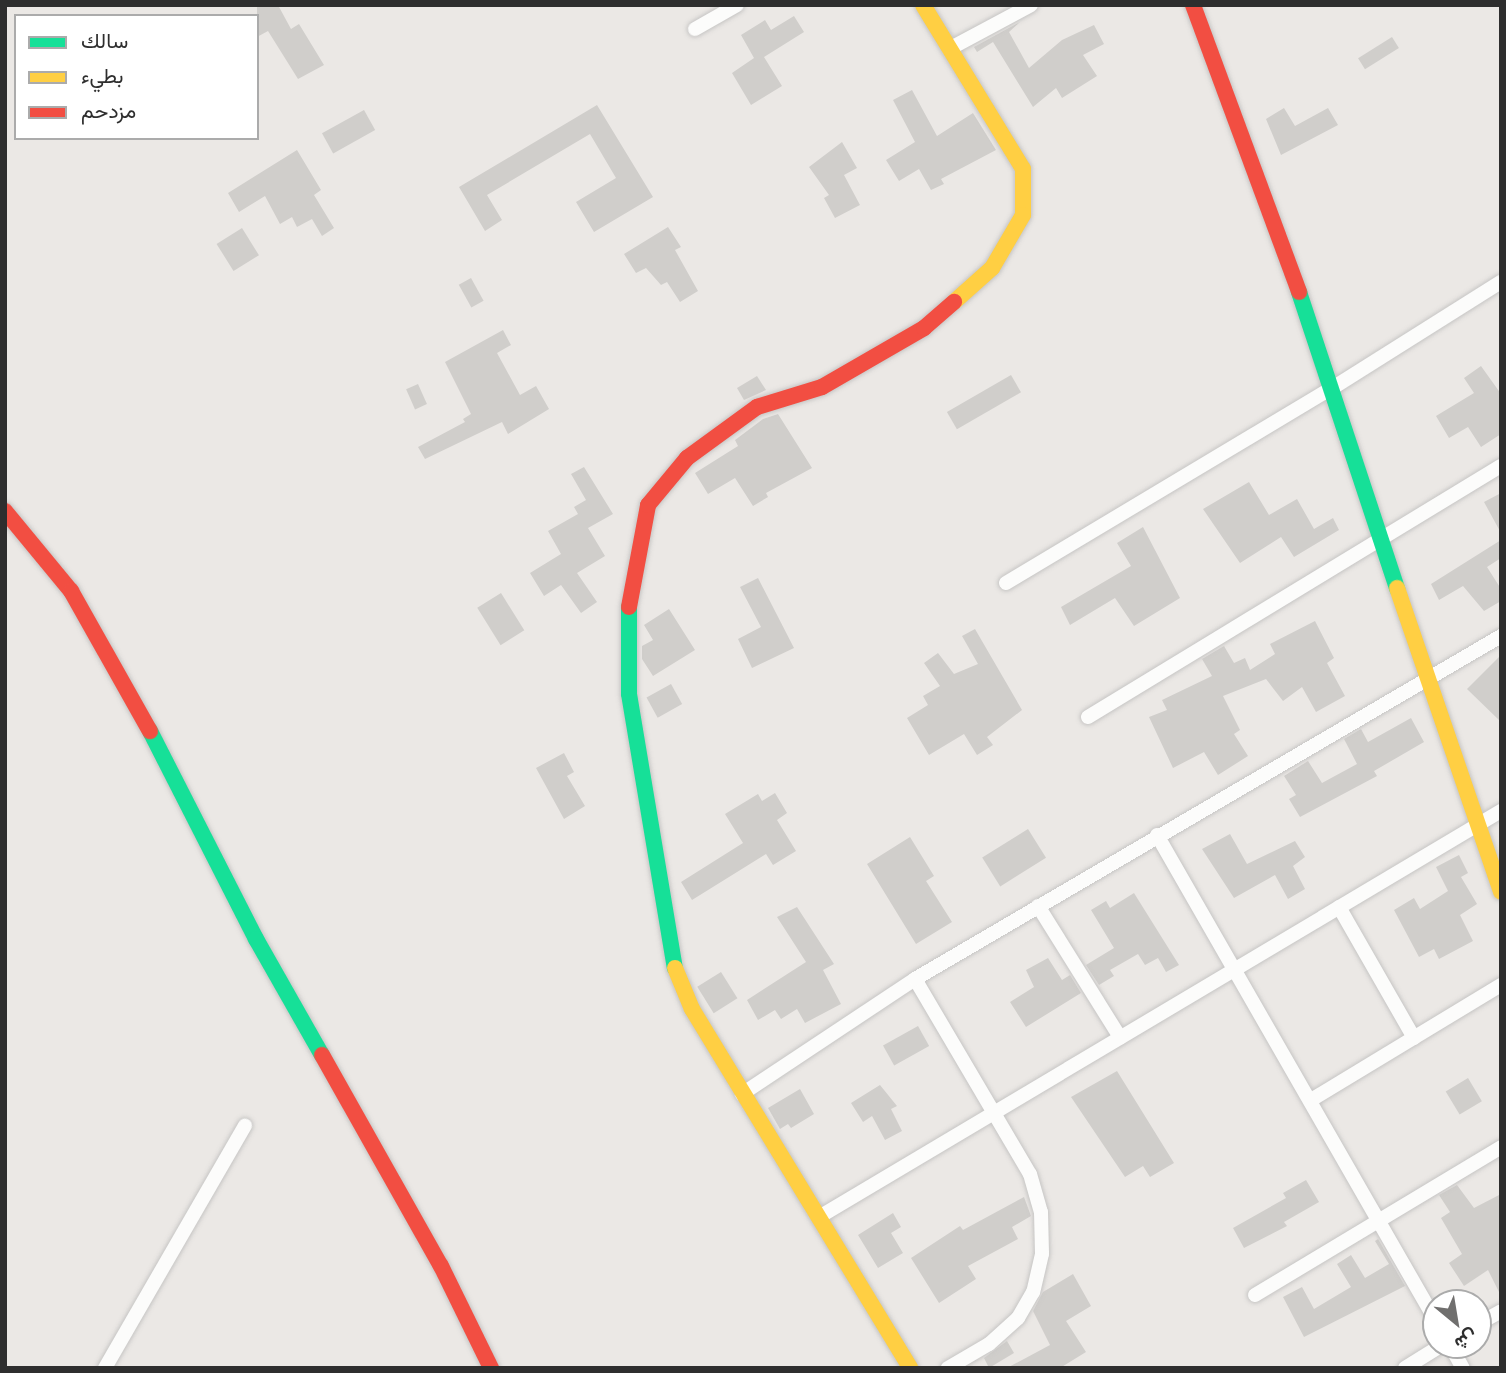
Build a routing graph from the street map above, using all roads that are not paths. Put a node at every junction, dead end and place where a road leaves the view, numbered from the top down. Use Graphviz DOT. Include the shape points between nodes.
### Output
graph roads {
  1 [pos="737,5"];
  2 [pos="923,5"];
  3 [pos="1031,5"];
  4 [pos="1193,5"];
  5 [pos="695,29"];
  6 [pos="949,49"];
  7 [pos="1501,282"];
  8 [pos="1334,387"];
  9 [pos="1501,466"];
  10 [pos="5,511"];
  11 [pos="1381,539"];
  12 [pos="1006,583"];
  13 [pos="1501,636"];
  14 [pos="1426,680"];
  15 [pos="1088,717"];
  16 [pos="1501,811"];
  17 [pos="1475,826"];
  18 [pos="1157,835"];
  19 [pos="1501,891"];
  20 [pos="1038,906"];
  21 [pos="1339,907"];
  22 [pos="1236,967"];
  23 [pos="915,979"];
  24 [pos="1501,985"];
  25 [pos="1120,1037"];
  26 [pos="1414,1038"];
  27 [pos="742,1094"];
  28 [pos="1311,1100"];
  29 [pos="997,1114"];
  30 [pos="244,1126"];
  31 [pos="1501,1147"];
  32 [pos="818,1217"];
  33 [pos="1379,1219"];
  34 [pos="1255,1295"];
  35 [pos="1422,1296"];
  36 [pos="1422,1357"];
  37 [pos="105,1368"];
  38 [pos="491,1368"];
  39 [pos="909,1368"];
  40 [pos="948,1368"];
  41 [pos="1405,1368"];
  1 -- 5 [label="street"];
  2 -- 6 [label="street"];
  3 -- 6 [label="street"];
  4 -- 8 [label="street"];
  6 -- 27 [label="street" via="1023,169 1023,215 992,268 924,328 822,387 757,407 687,458 648,505 629,595 629,694 674,965 692,1009"];
  7 -- 8 [label="street"];
  8 -- 11 [label="street"];
  8 -- 12 [label="street"];
  9 -- 11 [label="street"];
  10 -- 38 [label="street" via="71,592 101,643 172,771 256,939 441,1266"];
  11 -- 14 [label="street"];
  11 -- 15 [label="street"];
  13 -- 14 [label="street"];
  14 -- 17 [label="street"];
  14 -- 18 [label="street"];
  16 -- 17 [label="street"];
  17 -- 19 [label="street"];
  17 -- 21 [label="street"];
  18 -- 20 [label="street"];
  18 -- 22 [label="street"];
  20 -- 23 [label="street"];
  20 -- 25 [label="street"];
  21 -- 22 [label="street"];
  21 -- 26 [label="street"];
  22 -- 25 [label="street"];
  22 -- 28 [label="street"];
  23 -- 27 [label="street"];
  23 -- 29 [label="street"];
  24 -- 26 [label="street"];
  25 -- 29 [label="street"];
  26 -- 28 [label="street"];
  27 -- 32 [label="street"];
  28 -- 33 [label="street"];
  29 -- 32 [label="street"];
  29 -- 40 [label="street" via="1030,1174 1041,1212 1042,1254 1033,1292 1018,1318 989,1344"];
  30 -- 37 [label="street"];
  31 -- 33 [label="street"];
  32 -- 39 [label="street"];
  33 -- 34 [label="street"];
  33 -- 35 [label="street"];
  36 -- 41 [label="street"];
}
